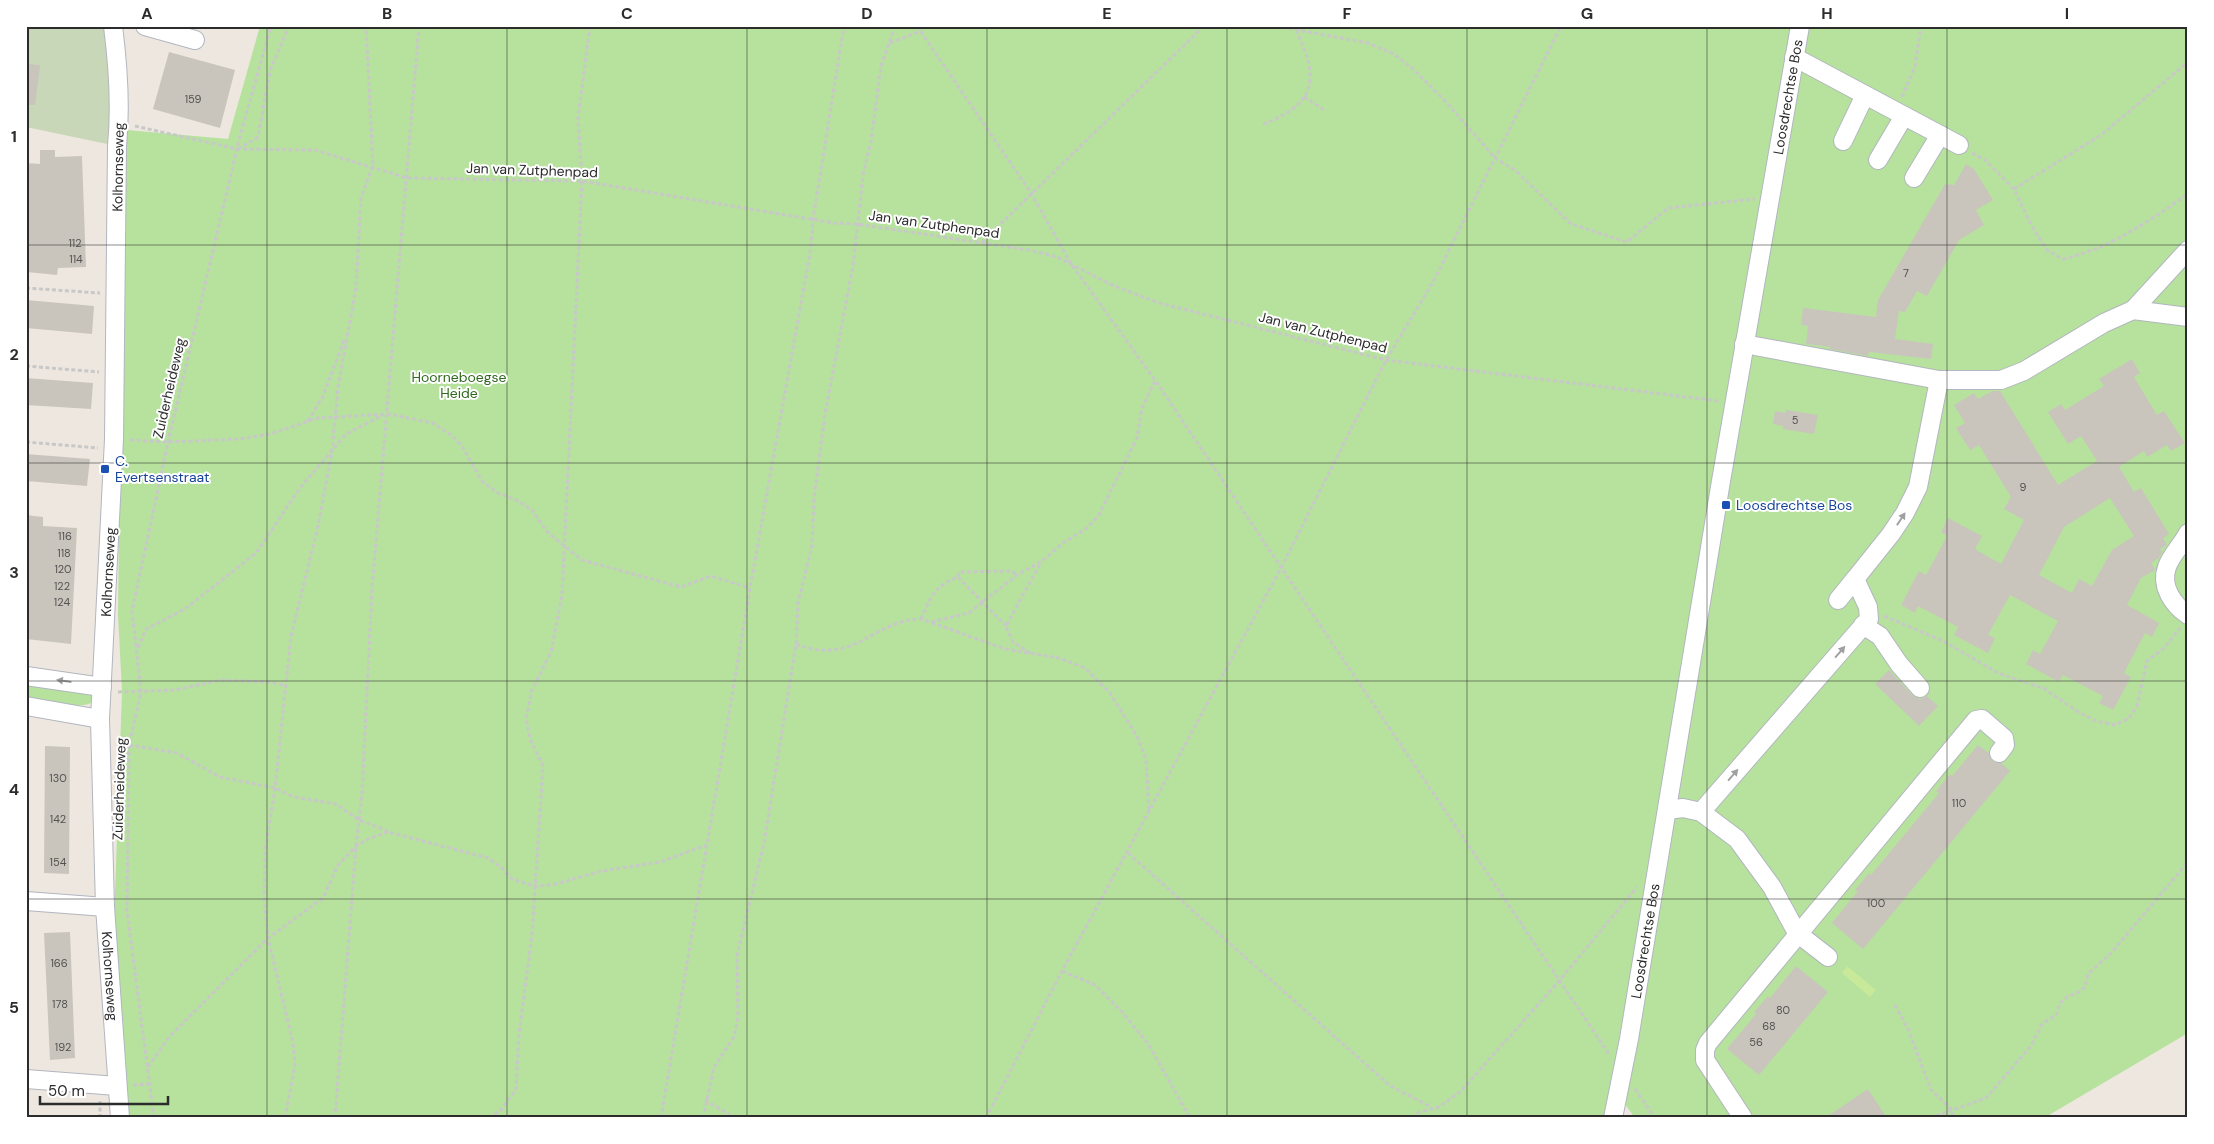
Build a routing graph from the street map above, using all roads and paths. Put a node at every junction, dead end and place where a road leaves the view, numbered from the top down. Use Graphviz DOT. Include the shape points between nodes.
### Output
graph roads {
  1 [pos="113,26"];
  2 [pos="145,26"];
  3 [pos="271,26"];
  4 [pos="289,26"];
  5 [pos="366,26"];
  6 [pos="419,26"];
  7 [pos="590,26"];
  8 [pos="844,26"];
  9 [pos="895,26"];
  10 [pos="917,26"];
  11 [pos="1204,26"];
  12 [pos="1276,26"];
  13 [pos="1562,26"];
  14 [pos="1800,26"];
  15 [pos="1921,26"];
  16 [pos="1282,27"];
  17 [pos="921,31"];
  18 [pos="1297,31"];
  19 [pos="195,40"];
  20 [pos="890,44"];
  21 [pos="1794,57"];
  22 [pos="2188,62"];
  23 [pos="1865,95"];
  24 [pos="1304,97"];
  25 [pos="1326,111"];
  26 [pos="1897,112"];
  27 [pos="120,123"];
  28 [pos="1263,124"];
  29 [pos="1940,135"];
  30 [pos="1843,141"];
  31 [pos="1959,145"];
  32 [pos="237,149"];
  33 [pos="1496,159"];
  34 [pos="1878,160"];
  35 [pos="373,166"];
  36 [pos="407,178"];
  37 [pos="1914,178"];
  38 [pos="582,181"];
  39 [pos="2014,189"];
  40 [pos="1031,193"];
  41 [pos="2188,194"];
  42 [pos="1770,197"];
  43 [pos="813,219"];
  44 [pos="857,224"];
  45 [pos="982,242"];
  46 [pos="2188,250"];
  47 [pos="1071,264"];
  48 [pos="26,288"];
  49 [pos="116,294"];
  50 [pos="2133,310"];
  51 [pos="2188,317"];
  52 [pos="347,332"];
  53 [pos="1744,344"];
  54 [pos="1386,360"];
  55 [pos="26,366"];
  56 [pos="115,373"];
  57 [pos="1155,380"];
  58 [pos="1939,380"];
  59 [pos="1734,403"];
  60 [pos="386,414"];
  61 [pos="335,417"];
  62 [pos="307,422"];
  63 [pos="26,442"];
  64 [pos="168,442"];
  65 [pos="114,444"];
  66 [pos="332,451"];
  67 [pos="2188,533"];
  68 [pos="563,546"];
  69 [pos="1042,561"];
  70 [pos="1281,568"];
  71 [pos="1017,575"];
  72 [pos="958,577"];
  73 [pos="1855,579"];
  74 [pos="750,588"];
  75 [pos="1838,600"];
  76 [pos="982,602"];
  77 [pos="921,619"];
  78 [pos="2185,620"];
  79 [pos="931,622"];
  80 [pos="1866,622"];
  81 [pos="1006,626"];
  82 [pos="796,644"];
  83 [pos="137,649"];
  84 [pos="1031,654"];
  85 [pos="26,676"];
  86 [pos="285,685"];
  87 [pos="1920,688"];
  88 [pos="102,689"];
  89 [pos="141,692"];
  90 [pos="26,706"];
  91 [pos="100,719"];
  92 [pos="129,745"];
  93 [pos="1999,753"];
  94 [pos="275,788"];
  95 [pos="1667,810"];
  96 [pos="1149,812"];
  97 [pos="1701,812"];
  98 [pos="359,820"];
  99 [pos="388,832"];
  100 [pos="707,844"];
  101 [pos="356,846"];
  102 [pos="1128,852"];
  103 [pos="2188,862"];
  104 [pos="1639,884"];
  105 [pos="534,886"];
  106 [pos="26,901"];
  107 [pos="105,907"];
  108 [pos="1797,933"];
  109 [pos="268,938"];
  110 [pos="1828,957"];
  111 [pos="1062,971"];
  112 [pos="1559,981"];
  113 [pos="1895,1005"];
  114 [pos="148,1067"];
  115 [pos="1622,1070"];
  116 [pos="26,1079"];
  117 [pos="118,1086"];
  118 [pos="706,1100"];
  119 [pos="1431,1107"];
  120 [pos="1952,1110"];
  121 [pos="120,1118"];
  122 [pos="154,1118"];
  123 [pos="285,1118"];
  124 [pos="335,1118"];
  125 [pos="489,1118"];
  126 [pos="661,1118"];
  127 [pos="703,1118"];
  128 [pos="735,1118"];
  129 [pos="986,1118"];
  130 [pos="1190,1118"];
  131 [pos="1413,1118"];
  132 [pos="1613,1118"];
  133 [pos="1655,1118"];
  134 [pos="1743,1118"];
  135 [pos="1930,1118"];
  136 [pos="1952,1118"];
  1 -- 27 [label="street, Kolhornseweg"];
  2 -- 19 [label="street"];
  3 -- 32 [label="path, Zuiderheideweg"];
  4 -- 32 [label="path" via="270,71 258,137"];
  5 -- 35 [label="path"];
  6 -- 36 [label="path"];
  7 -- 38 [label="path" via="578,118"];
  8 -- 43 [label="path"];
  9 -- 20 [label="path"];
  10 -- 17 [label="path"];
  11 -- 40 [label="path"];
  12 -- 16 [label="path"];
  13 -- 33 [label="path"];
  14 -- 21 [label="street, Loosdrechtse Bos"];
  15 -- 26 [label="path" via="1914,66"];
  16 -- 18 [label="path"];
  17 -- 20 [label="path"];
  17 -- 40 [label="path"];
  18 -- 24 [label="path" via="1310,68 1309,86"];
  18 -- 33 [label="path" via="1368,43 1394,54 1446,102"];
  20 -- 44 [label="path" via="881,66"];
  21 -- 23 [label="street"];
  21 -- 42 [label="street, Loosdrechtse Bos"];
  22 -- 39 [label="path" via="2101,135"];
  23 -- 26 [label="street"];
  23 -- 30 [label="street"];
  24 -- 25 [label="path"];
  24 -- 28 [label="path" via="1300,105 1284,116"];
  26 -- 29 [label="street"];
  26 -- 34 [label="street"];
  27 -- 32 [label="path, Jan van Zutphenpad"];
  27 -- 49 [label="street, Kolhornseweg"];
  29 -- 31 [label="street"];
  29 -- 37 [label="street"];
  31 -- 39 [label="path" via="1985,160"];
  32 -- 35 [label="path, Jan van Zutphenpad" via="315,150"];
  32 -- 64 [label="path, Zuiderheideweg"];
  33 -- 42 [label="path" via="1515,170 1571,224 1628,242 1668,208"];
  33 -- 54 [label="path" via="1434,282"];
  35 -- 36 [label="path, Jan van Zutphenpad"];
  35 -- 52 [label="path" via="361,197 356,288"];
  36 -- 38 [label="path, Jan van Zutphenpad"];
  36 -- 60 [label="path"];
  38 -- 43 [label="path, Jan van Zutphenpad"];
  38 -- 68 [label="path" via="572,422"];
  39 -- 41 [label="path" via="2047,250 2063,259 2115,241"];
  40 -- 45 [label="path"];
  40 -- 47 [label="path"];
  42 -- 53 [label="street, Loosdrechtse Bos"];
  43 -- 44 [label="path, Jan van Zutphenpad"];
  43 -- 74 [label="path" via="811,248"];
  44 -- 45 [label="path, Jan van Zutphenpad"];
  44 -- 82 [label="path" via="853,266 825,414 814,498 812,546 798,603"];
  45 -- 47 [label="path, Jan van Zutphenpad" via="1029,250"];
  46 -- 50 [label="street"];
  47 -- 54 [label="path, Jan van Zutphenpad" via="1112,285 1159,303"];
  47 -- 57 [label="path"];
  48 -- 49 [label="path"];
  49 -- 56 [label="street, Kolhornseweg"];
  50 -- 51 [label="street"];
  50 -- 58 [label="street" via="2104,323 2024,371 2001,380"];
  52 -- 61 [label="path"];
  52 -- 62 [label="path" via="323,396"];
  53 -- 58 [label="street"];
  53 -- 59 [label="street, Loosdrechtse Bos"];
  54 -- 59 [label="path, Jan van Zutphenpad"];
  54 -- 70 [label="path"];
  55 -- 56 [label="path"];
  56 -- 65 [label="street, Kolhornseweg"];
  57 -- 69 [label="path" via="1142,408 1137,438 1099,515 1087,528 1063,542"];
  57 -- 70 [label="path"];
  73 -- 58 [label="street, one-way" via="1891,534 1918,487"];
  59 -- 95 [label="street, Loosdrechtse Bos"];
  60 -- 61 [label="path"];
  60 -- 66 [label="path" via="346,434"];
  60 -- 68 [label="path" via="433,423 452,436 462,446 482,481 532,510 546,531"];
  60 -- 98 [label="path"];
  61 -- 62 [label="path"];
  61 -- 66 [label="path"];
  62 -- 64 [label="path" via="270,434 240,439"];
  63 -- 65 [label="path"];
  64 -- 65 [label="path"];
  64 -- 83 [label="path, Zuiderheideweg" via="132,610"];
  65 -- 88 [label="street, Kolhornseweg"];
  66 -- 83 [label="path" via="300,488 256,553 185,609 146,629"];
  66 -- 86 [label="path" via="318,526 290,636"];
  67 -- 78 [label="street" via="2166,568 2169,595"];
  68 -- 74 [label="path" via="582,560 681,587 711,576"];
  68 -- 105 [label="path" via="562,595 551,652 532,690 526,718 530,739 543,766"];
  69 -- 71 [label="path"];
  69 -- 81 [label="path"];
  70 -- 96 [label="path"];
  70 -- 112 [label="path"];
  71 -- 72 [label="path" via="1012,571 959,572"];
  71 -- 76 [label="path"];
  72 -- 76 [label="path"];
  72 -- 77 [label="path" via="944,582 934,592"];
  73 -- 75 [label="street"];
  73 -- 80 [label="street" via="1868,607"];
  74 -- 100 [label="path"];
  76 -- 79 [label="path" via="969,613"];
  76 -- 81 [label="path"];
  77 -- 79 [label="path"];
  77 -- 82 [label="path" via="896,625 832,652 810,650"];
  78 -- 80 [label="path" via="2173,639 2146,661 2137,706 2129,718 2115,725 2078,712 2045,689 1998,673 1943,640 1888,616"];
  79 -- 84 [label="path" via="1005,649"];
  80 -- 87 [label="street"];
  97 -- 80 [label="street, one-way"];
  81 -- 84 [label="path" via="1012,642"];
  82 -- 118 [label="path" via="764,843 737,955 738,1018 734,1037 714,1067"];
  83 -- 89 [label="path, Zuiderheideweg"];
  84 -- 96 [label="path" via="1059,658 1085,668 1110,693 1138,738 1146,760"];
  88 -- 85 [label="street, one-way"];
  86 -- 89 [label="path" via="221,680 175,690"];
  86 -- 94 [label="path"];
  88 -- 89 [label="path"];
  88 -- 91 [label="street, Kolhornseweg"];
  89 -- 92 [label="path, Zuiderheideweg"];
  90 -- 91 [label="street"];
  91 -- 107 [label="street, Kolhornseweg"];
  92 -- 94 [label="path" via="177,754 220,777"];
  92 -- 114 [label="path, Zuiderheideweg" via="127,911"];
  93 -- 108 [label="street" via="2005,745 2004,738 1982,719 1976,720"];
  94 -- 98 [label="path" via="294,796 336,804"];
  94 -- 109 [label="path" via="265,851 264,898"];
  95 -- 97 [label="street" via="1683,808"];
  95 -- 115 [label="street, Loosdrechtse Bos"];
  96 -- 102 [label="path"];
  97 -- 108 [label="street" via="1737,839 1772,887"];
  98 -- 99 [label="path"];
  98 -- 101 [label="path"];
  99 -- 101 [label="path"];
  99 -- 105 [label="path" via="488,858 512,879"];
  100 -- 105 [label="path" via="660,862 602,870 552,885"];
  100 -- 126 [label="path"];
  101 -- 109 [label="path" via="338,865 323,898"];
  101 -- 124 [label="path"];
  102 -- 111 [label="path"];
  102 -- 119 [label="path" via="1389,1086"];
  103 -- 120 [label="path" via="2111,953 2088,974 2085,987 2060,1004 2056,1014 2042,1024 2031,1046 1986,1098"];
  104 -- 112 [label="path"];
  105 -- 125 [label="path" via="516,1089 500,1111"];
  106 -- 107 [label="street"];
  107 -- 117 [label="street, Kolhornseweg"];
  108 -- 110 [label="street"];
  108 -- 134 [label="street" via="1704,1050 1711,1071"];
  109 -- 114 [label="path" via="169,1037"];
  109 -- 123 [label="path" via="293,1043 294,1065"];
  111 -- 129 [label="path"];
  111 -- 130 [label="path" via="1095,985 1123,1013 1149,1045"];
  112 -- 115 [label="path"];
  112 -- 119 [label="path" via="1461,1091 1448,1102"];
  113 -- 120 [label="path" via="1908,1029 1930,1090"];
  114 -- 122 [label="path, Zuiderheideweg"];
  115 -- 132 [label="street, Loosdrechtse Bos"];
  115 -- 133 [label="path"];
  116 -- 117 [label="street"];
  117 -- 121 [label="street, Kolhornseweg"];
  118 -- 127 [label="path"];
  118 -- 128 [label="path"];
  119 -- 131 [label="path" via="1416,1113"];
  120 -- 135 [label="path"];
  120 -- 136 [label="path"];
}
